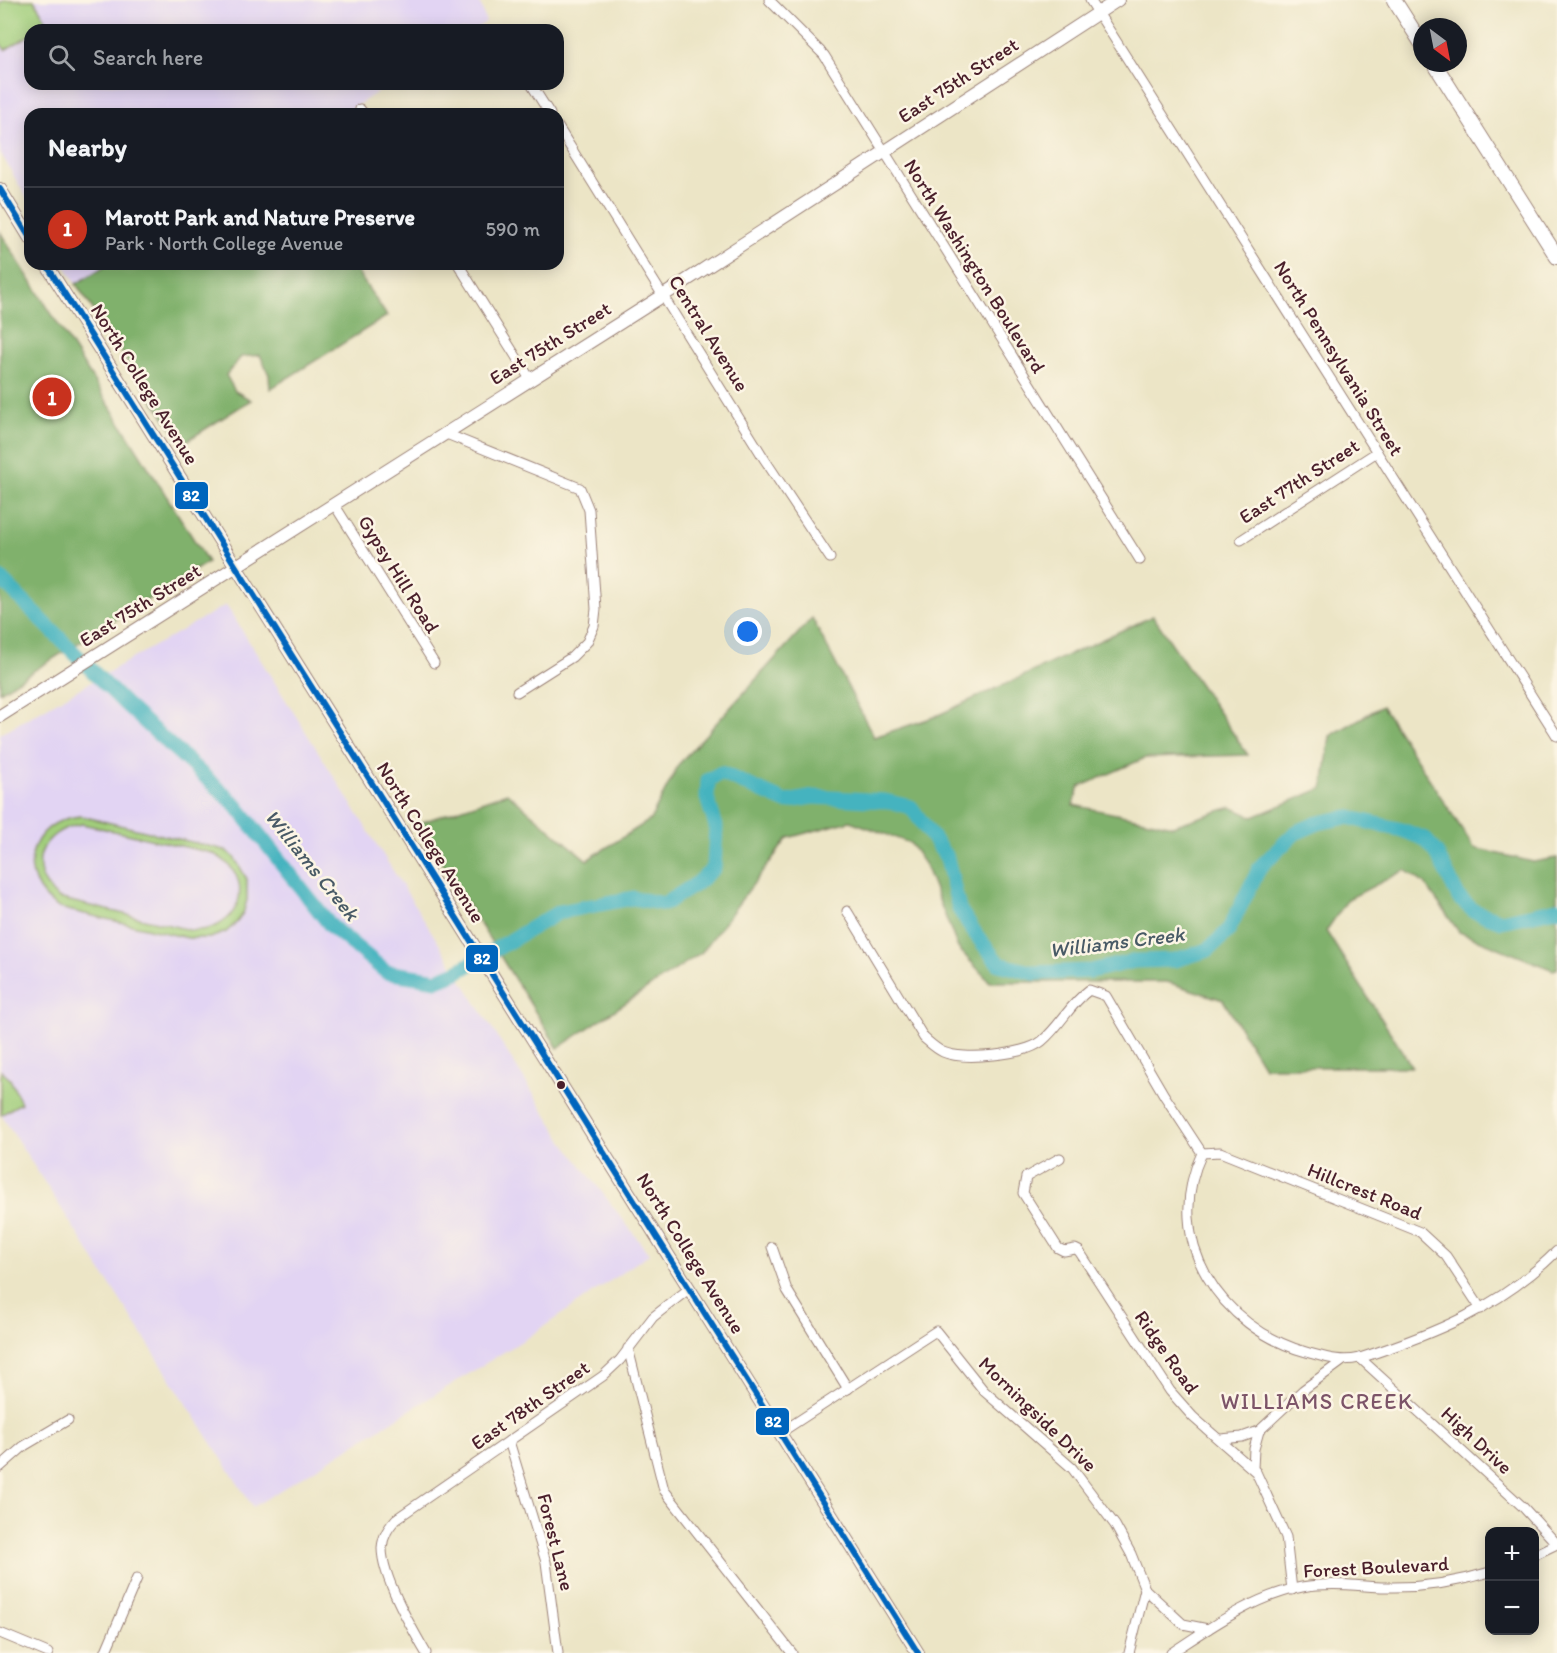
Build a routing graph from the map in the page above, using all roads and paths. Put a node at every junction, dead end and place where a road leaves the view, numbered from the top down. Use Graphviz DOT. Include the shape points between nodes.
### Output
graph roads {
  1 [pos="769,0"];
  2 [pos="1090,0"];
  3 [pos="1118,0"];
  4 [pos="1394,0"];
  5 [pos="1098,13"];
  6 [pos="1413,30"];
  7 [pos="1440,72"];
  8 [pos="535,90"];
  9 [pos="546,108"];
  10 [pos="564,137"];
  11 [pos="883,152"];
  12 [pos="0,189"];
  13 [pos="24,228"];
  14 [pos="1557,258"];
  15 [pos="50,270"];
  16 [pos="462,270"];
  17 [pos="664,295"];
  18 [pos="530,379"];
  19 [pos="444,433"];
  20 [pos="1377,452"];
  21 [pos="334,504"];
  22 [pos="1240,540"];
  23 [pos="830,558"];
  24 [pos="1140,560"];
  25 [pos="237,568"];
  26 [pos="435,663"];
  27 [pos="517,692"];
  28 [pos="0,716"];
  29 [pos="1557,736"];
  30 [pos="847,911"];
  31 [pos="1202,1153"];
  32 [pos="1060,1158"];
  33 [pos="772,1247"];
  34 [pos="1557,1251"];
  35 [pos="690,1288"];
  36 [pos="1481,1309"];
  37 [pos="628,1348"];
  38 [pos="1359,1358"];
  39 [pos="1341,1362"];
  40 [pos="848,1389"];
  41 [pos="68,1420"];
  42 [pos="1259,1431"];
  43 [pos="780,1433"];
  44 [pos="1221,1439"];
  45 [pos="509,1441"];
  46 [pos="0,1467"];
  47 [pos="1253,1468"];
  48 [pos="1557,1544"];
  49 [pos="1539,1553"];
  50 [pos="1485,1574"];
  51 [pos="136,1578"];
  52 [pos="1145,1588"];
  53 [pos="1292,1590"];
  54 [pos="1208,1629"];
  55 [pos="0,1633"];
  56 [pos="48,1653"];
  57 [pos="105,1653"];
  58 [pos="426,1653"];
  59 [pos="558,1653"];
  60 [pos="792,1653"];
  61 [pos="918,1653"];
  62 [pos="1129,1653"];
  63 [pos="1172,1653"];
  1 -- 11 [label="street, North Washington Boulevard" via="824,55"];
  2 -- 5 [label="street, North Pennsylvania Street"];
  3 -- 5 [label="main road, East 75th Street"];
  4 -- 6 [label="main road"];
  5 -- 11 [label="main road, East 75th Street"];
  5 -- 20 [label="street, North Pennsylvania Street"];
  7 -- 14 [label="main road"];
  8 -- 9 [label="street"];
  10 -- 17 [label="street, Central Avenue"];
  11 -- 17 [label="main road, East 75th Street"];
  11 -- 24 [label="street, North Washington Boulevard"];
  12 -- 13 [label="main road"];
  15 -- 25 [label="main road, North College Avenue"];
  16 -- 18 [label="street"];
  17 -- 18 [label="main road, East 75th Street"];
  17 -- 23 [label="street, Central Avenue"];
  18 -- 19 [label="main road, East 75th Street"];
  19 -- 21 [label="main road, East 75th Street"];
  19 -- 27 [label="street" via="580,488 589,510 596,609 593,629 572,657"];
  20 -- 22 [label="street, East 77th Street"];
  20 -- 29 [label="street, North Pennsylvania Street"];
  21 -- 25 [label="main road, East 75th Street"];
  21 -- 26 [label="street, Gypsy Hill Road"];
  25 -- 28 [label="main road, East 75th Street"];
  25 -- 35 [label="main road, North College Avenue"];
  30 -- 31 [label="street" via="924,1038 943,1052 965,1056 1026,1049 1055,1029 1073,1002 1089,990 1106,996"];
  31 -- 36 [label="street, Hillcrest Road" via="1220,1152 1420,1232 1446,1256"];
  31 -- 39 [label="street" via="1192,1187 1191,1218 1198,1254 1214,1287 1233,1311 1263,1335"];
  32 -- 44 [label="street, Ridge Road" via="1026,1177 1023,1193 1058,1248 1079,1251 1170,1391 1193,1417"];
  33 -- 40 [label="street" via="787,1290"];
  34 -- 36 [label="street" via="1511,1291"];
  35 -- 37 [label="street, East 78th Street" via="653,1317"];
  35 -- 43 [label="main road, North College Avenue"];
  36 -- 38 [label="street" via="1430,1334"];
  37 -- 45 [label="street, East 78th Street" via="603,1376"];
  37 -- 60 [label="street" via="664,1490"];
  38 -- 39 [label="street"];
  38 -- 48 [label="street, High Drive" via="1527,1511"];
  39 -- 42 [label="street" via="1303,1390"];
  40 -- 43 [label="street"];
  40 -- 52 [label="street, Morningside Drive" via="936,1331 978,1386 1063,1459 1093,1493 1128,1548"];
  41 -- 46 [label="street" via="24,1446"];
  42 -- 44 [label="street"];
  42 -- 47 [label="street"];
  43 -- 61 [label="main road, North College Avenue"];
  44 -- 47 [label="street, Ridge Road"];
  45 -- 58 [label="street, East 78th Street" via="396,1519 383,1541 382,1554 389,1576"];
  45 -- 59 [label="street, Forest Lane" via="548,1570"];
  47 -- 53 [label="street, Ridge Road" via="1286,1538"];
  48 -- 49 [label="street"];
  50 -- 53 [label="street, Forest Boulevard" via="1419,1587 1326,1585"];
  51 -- 57 [label="street"];
  52 -- 54 [label="street, Morningside Drive" via="1183,1624"];
  52 -- 62 [label="street"];
  53 -- 54 [label="street, Forest Boulevard"];
  54 -- 63 [label="street, Forest Boulevard"];
  55 -- 56 [label="street"];
}
